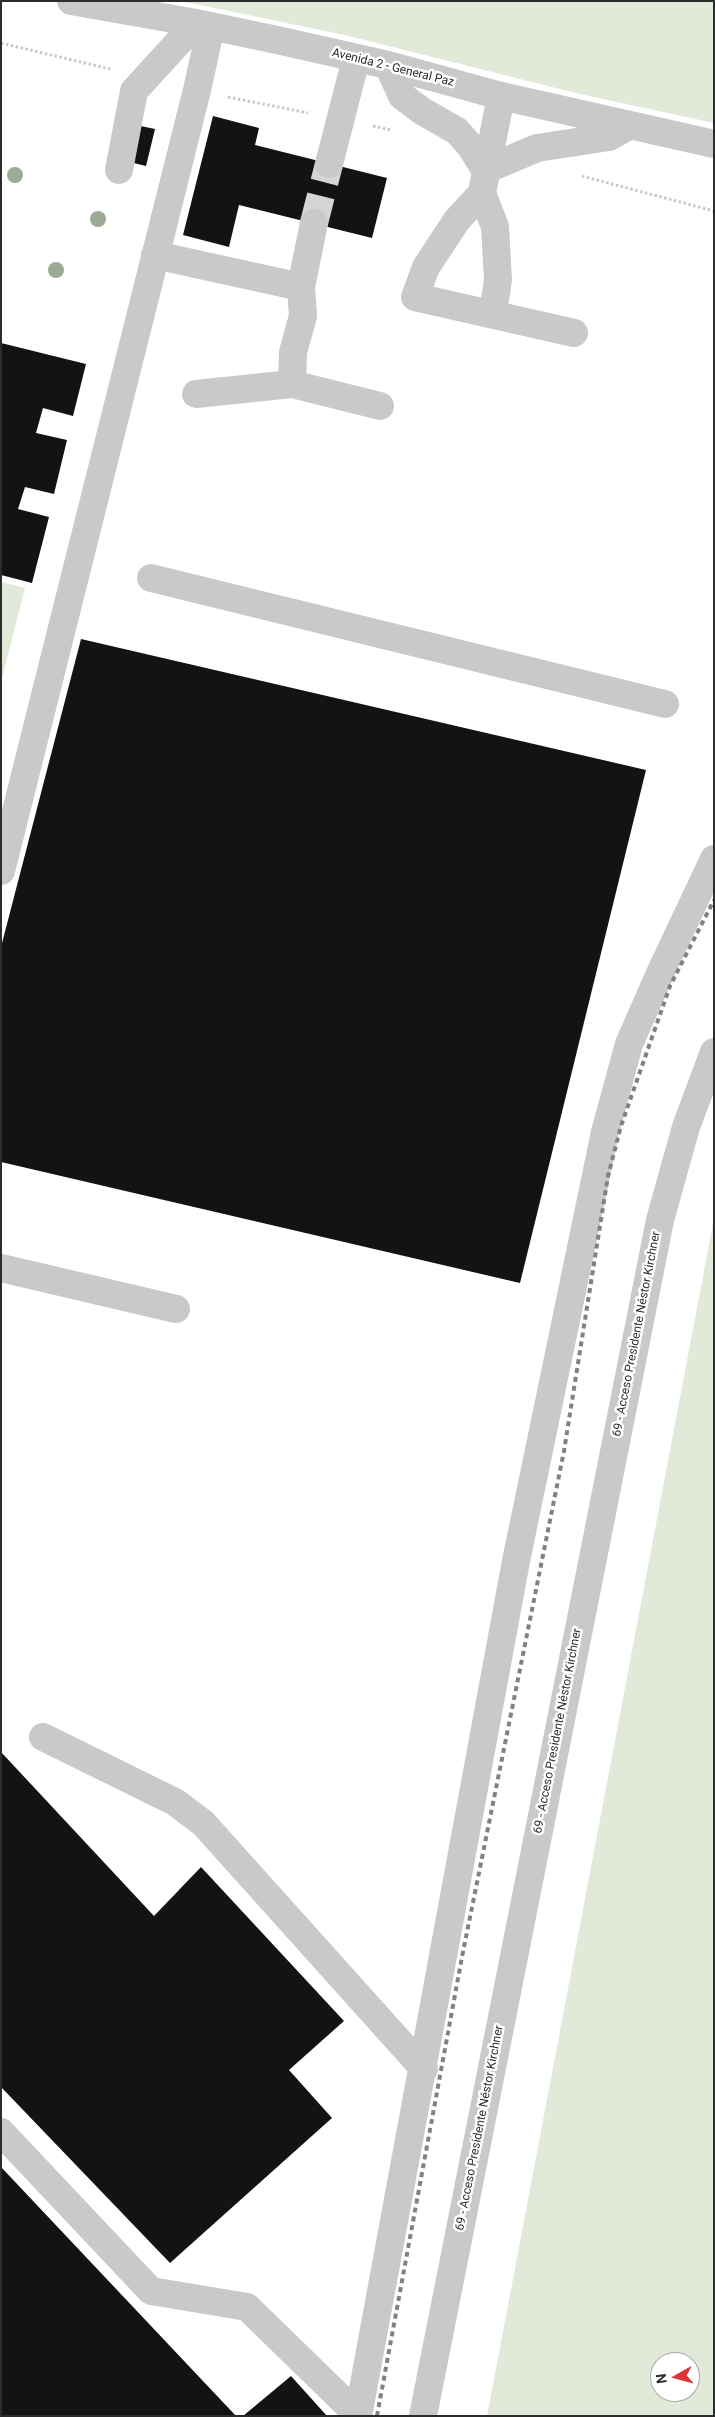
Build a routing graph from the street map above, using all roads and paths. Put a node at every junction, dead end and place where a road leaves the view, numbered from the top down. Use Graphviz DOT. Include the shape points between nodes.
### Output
graph roads {
  1 [pos="71,1"];
  2 [pos="204,25"];
  3 [pos="356,58"];
  4 [pos="388,65"];
  5 [pos="501,96"];
  6 [pos="629,126"];
  7 [pos="714,144"];
  8 [pos="329,164"];
  9 [pos="119,170"];
  10 [pos="484,181"];
  11 [pos="314,223"];
  12 [pos="155,254"];
  13 [pos="301,287"];
  14 [pos="493,313"];
  15 [pos="574,333"];
  16 [pos="292,384"];
  17 [pos="196,394"];
  18 [pos="380,406"];
  19 [pos="150,578"];
  20 [pos="665,704"];
  21 [pos="714,859"];
  22 [pos="1,871"];
  23 [pos="714,1052"];
  24 [pos="1,1268"];
  25 [pos="176,1309"];
  26 [pos="43,1737"];
  27 [pos="424,2069"];
  28 [pos="1,2132"];
  29 [pos="358,2415"];
  30 [pos="423,2416"];
  1 -- 2 [label="street, Avenida 2 - General Paz"];
  2 -- 3 [label="street, Avenida 2 - General Paz"];
  2 -- 9 [label="street" via="134,91"];
  2 -- 12 [label="street"];
  3 -- 4 [label="street, Avenida 2 - General Paz"];
  3 -- 8 [label="street"];
  4 -- 5 [label="street, Avenida 2 - General Paz"];
  4 -- 10 [label="street" via="402,96 457,131 471,147"];
  5 -- 6 [label="street, Avenida 2 - General Paz"];
  5 -- 10 [label="street"];
  6 -- 7 [label="street, Avenida 2 - General Paz"];
  6 -- 10 [label="street" via="609,137 537,148"];
  10 -- 14 [label="street" via="495,227 498,280"];
  10 -- 14 [label="street" via="426,267 415,297"];
  11 -- 13 [label="street"];
  12 -- 13 [label="street"];
  12 -- 22 [label="street"];
  13 -- 16 [label="street" via="303,316 293,352"];
  14 -- 15 [label="street"];
  16 -- 17 [label="street"];
  16 -- 18 [label="street"];
  19 -- 20 [label="street"];
  21 -- 27 [label="street" via="629,1044 606,1132 516,1561"];
  23 -- 30 [label="street, 69 - Acceso Presidente Néstor Kirchner" via="686,1127 660,1220"];
  24 -- 25 [label="street"];
  26 -- 27 [label="street" via="175,1802 203,1823"];
  27 -- 29 [label="street"];
  28 -- 29 [label="street" via="151,2291 247,2307"];
}
